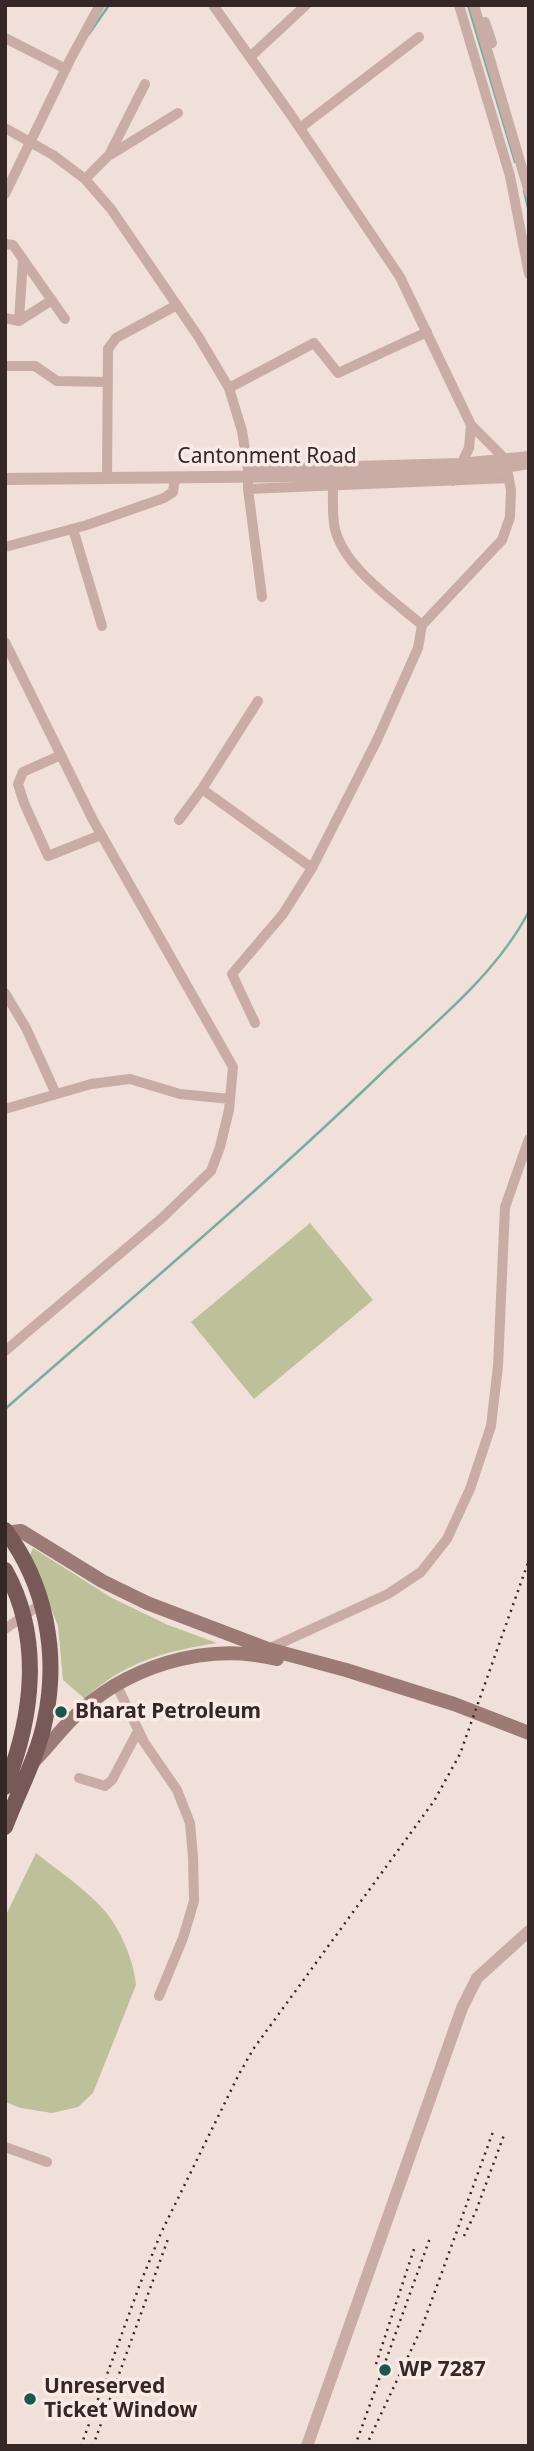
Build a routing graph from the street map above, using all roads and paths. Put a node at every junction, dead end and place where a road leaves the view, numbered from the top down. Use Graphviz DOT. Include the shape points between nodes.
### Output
graph roads {
  1 [pos="100,5"];
  2 [pos="213,5"];
  3 [pos="306,5"];
  4 [pos="459,5"];
  5 [pos="474,5"];
  6 [pos="480,5"];
  7 [pos="419,37"];
  8 [pos="5,38"];
  9 [pos="492,43"];
  10 [pos="250,57"];
  11 [pos="66,69"];
  12 [pos="145,84"];
  13 [pos="178,113"];
  14 [pos="5,128"];
  15 [pos="300,128"];
  16 [pos="31,141"];
  17 [pos="109,155"];
  18 [pos="85,179"];
  19 [pos="529,192"];
  20 [pos="5,194"];
  21 [pos="5,244"];
  22 [pos="23,259"];
  23 [pos="529,274"];
  24 [pos="52,300"];
  25 [pos="177,305"];
  26 [pos="5,318"];
  27 [pos="65,318"];
  28 [pos="19,321"];
  29 [pos="427,332"];
  30 [pos="5,366"];
  31 [pos="108,382"];
  32 [pos="229,388"];
  33 [pos="471,425"];
  34 [pos="529,456"];
  35 [pos="505,459"];
  36 [pos="461,463"];
  37 [pos="529,463"];
  38 [pos="175,477"];
  39 [pos="107,478"];
  40 [pos="248,478"];
  41 [pos="509,478"];
  42 [pos="5,479"];
  43 [pos="453,481"];
  44 [pos="332,486"];
  45 [pos="72,529"];
  46 [pos="5,547"];
  47 [pos="262,597"];
  48 [pos="422,625"];
  49 [pos="102,626"];
  50 [pos="5,642"];
  51 [pos="258,701"];
  52 [pos="61,755"];
  53 [pos="202,789"];
  54 [pos="178,820"];
  55 [pos="101,835"];
  56 [pos="312,868"];
  57 [pos="5,993"];
  58 [pos="255,1023"];
  59 [pos="56,1094"];
  60 [pos="230,1099"];
  61 [pos="5,1109"];
  62 [pos="529,1139"];
  63 [pos="5,1351"];
  64 [pos="6,1532"];
  65 [pos="5,1570"];
  66 [pos="42,1603"];
  67 [pos="23,1615"];
  68 [pos="5,1629"];
  69 [pos="268,1649"];
  70 [pos="117,1686"];
  71 [pos="138,1731"];
  72 [pos="529,1733"];
  73 [pos="529,1743"];
  74 [pos="30,1765"];
  75 [pos="79,1778"];
  76 [pos="5,1787"];
  77 [pos="5,1827"];
  78 [pos="529,1931"];
  79 [pos="159,1996"];
  80 [pos="5,2147"];
  81 [pos="47,2162"];
  82 [pos="307,2446"];
  1 -- 11 [label="street"];
  2 -- 10 [label="street"];
  3 -- 10 [label="street"];
  4 -- 23 [label="street" via="510,176"];
  5 -- 19 [label="street"];
  6 -- 9 [label="street"];
  7 -- 15 [label="street"];
  8 -- 11 [label="street"];
  10 -- 15 [label="street"];
  11 -- 16 [label="street"];
  12 -- 17 [label="street"];
  13 -- 17 [label="street"];
  14 -- 16 [label="street"];
  15 -- 29 [label="street" via="400,277"];
  16 -- 18 [label="street"];
  16 -- 20 [label="street"];
  17 -- 18 [label="street"];
  18 -- 25 [label="street"];
  21 -- 22 [label="street" via="13,245"];
  22 -- 24 [label="street"];
  22 -- 28 [label="street"];
  24 -- 27 [label="street"];
  24 -- 28 [label="street"];
  25 -- 31 [label="street" via="116,338 108,349"];
  25 -- 32 [label="street"];
  26 -- 28 [label="street"];
  29 -- 32 [label="street" via="338,373 314,343"];
  29 -- 33 [label="street"];
  30 -- 31 [label="street" via="35,366 57,381"];
  31 -- 39 [label="street"];
  32 -- 40 [label="street" via="242,431"];
  33 -- 35 [label="street"];
  33 -- 36 [label="street" via="470,443"];
  34 -- 35 [label="street"];
  35 -- 36 [label="street"];
  35 -- 41 [label="street"];
  36 -- 40 [label="street"];
  36 -- 43 [label="street"];
  37 -- 40 [label="street, Cantonment Road, bridge" via="416,475"];
  38 -- 39 [label="street, Cantonment Road"];
  38 -- 40 [label="street, Cantonment Road"];
  38 -- 45 [label="street" via="173,492 164,498"];
  39 -- 42 [label="street, Cantonment Road"];
  40 -- 44 [label="street"];
  40 -- 47 [label="street"];
  41 -- 43 [label="street"];
  41 -- 48 [label="street" via="510,517 502,540"];
  43 -- 44 [label="street"];
  44 -- 48 [label="street" via="335,529 342,548 366,577"];
  45 -- 46 [label="street"];
  45 -- 49 [label="street"];
  48 -- 56 [label="street" via="418,648 377,740"];
  50 -- 52 [label="street"];
  51 -- 53 [label="street"];
  52 -- 55 [label="street"];
  52 -- 55 [label="street" via="23,772 18,784 48,856"];
  53 -- 54 [label="street"];
  53 -- 56 [label="street"];
  55 -- 60 [label="street" via="233,1067"];
  56 -- 58 [label="street" via="283,914 232,974"];
  57 -- 59 [label="street"];
  59 -- 60 [label="street" via="130,1079 180,1094"];
  59 -- 61 [label="street"];
  60 -- 63 [label="street" via="211,1171"];
  62 -- 69 [label="street" via="505,1207 491,1426 447,1539 421,1572 388,1594"];
  64 -- 66 [label="main road" via="33,1576"];
  64 -- 69 [label="main road" via="21,1531 147,1603"];
  65 -- 67 [label="main road"];
  66 -- 67 [label="street"];
  66 -- 74 [label="main road" via="50,1645 50,1680 45,1722"];
  67 -- 68 [label="street"];
  67 -- 76 [label="main road" via="32,1661 27,1713 19,1753"];
  69 -- 72 [label="main road" via="454,1704"];
  70 -- 71 [label="street"];
  70 -- 73 [label="main road" via="182,1658 219,1652 262,1656 444,1708"];
  70 -- 74 [label="main road" via="71,1720"];
  71 -- 75 [label="street" via="112,1780 104,1786"];
  71 -- 79 [label="street" via="177,1790 190,1823 193,1857 194,1901"];
  74 -- 77 [label="main road"];
  78 -- 82 [label="street" via="477,1978 462,2008"];
  80 -- 81 [label="street"];
}
